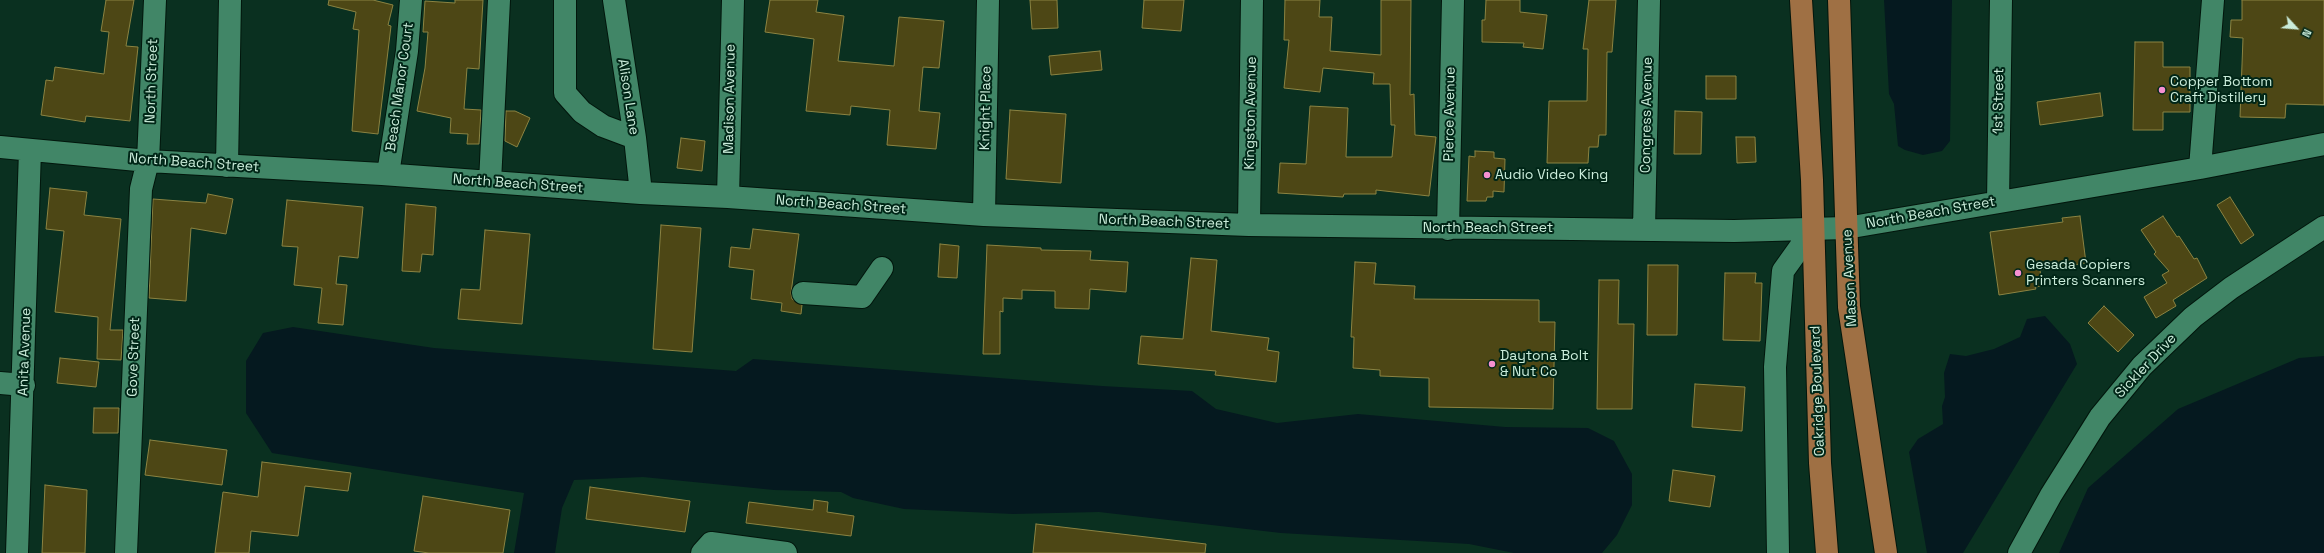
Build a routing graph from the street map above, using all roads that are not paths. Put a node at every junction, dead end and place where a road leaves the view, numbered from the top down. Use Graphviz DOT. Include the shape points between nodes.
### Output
graph roads {
  1 [pos="155,0"];
  2 [pos="230,0"];
  3 [pos="411,0"];
  4 [pos="498,0"];
  5 [pos="565,0"];
  6 [pos="614,0"];
  7 [pos="733,0"];
  8 [pos="988,0"];
  9 [pos="1252,0"];
  10 [pos="1453,0"];
  11 [pos="1649,0"];
  12 [pos="1801,0"];
  13 [pos="1839,0"];
  14 [pos="2001,0"];
  15 [pos="2213,0"];
  16 [pos="635,138"];
  17 [pos="2324,144"];
  18 [pos="0,147"];
  19 [pos="30,150"];
  20 [pos="148,161"];
  21 [pos="227,166"];
  22 [pos="2200,168"];
  23 [pos="388,174"];
  24 [pos="490,182"];
  25 [pos="641,194"];
  26 [pos="728,197"];
  27 [pos="1998,202"];
  28 [pos="984,215"];
  29 [pos="1249,225"];
  30 [pos="2324,227"];
  31 [pos="1846,228"];
  32 [pos="1448,229"];
  33 [pos="1644,229"];
  34 [pos="1813,229"];
  35 [pos="882,268"];
  36 [pos="803,293"];
  37 [pos="0,383"];
  38 [pos="24,385"];
  39 [pos="17,553"];
  40 [pos="126,553"];
  41 [pos="702,553"];
  42 [pos="786,553"];
  43 [pos="1778,553"];
  44 [pos="1827,553"];
  45 [pos="1886,553"];
  46 [pos="2019,553"];
  1 -- 20 [label="street, North Street"];
  2 -- 21 [label="street"];
  3 -- 23 [label="street, Beach Manor Court" via="407,51"];
  4 -- 24 [label="street"];
  5 -- 16 [label="street" via="565,93 582,112 603,126"];
  6 -- 16 [label="street, Alison Lane"];
  7 -- 26 [label="street, Madison Avenue"];
  8 -- 28 [label="street, Knight Place"];
  9 -- 29 [label="street, Kingston Avenue"];
  10 -- 32 [label="street, Pierce Avenue"];
  11 -- 33 [label="street, Congress Avenue"];
  12 -- 34 [label="main road"];
  13 -- 31 [label="main road, Mason Avenue"];
  14 -- 27 [label="street, 1st Street"];
  15 -- 22 [label="street"];
  16 -- 25 [label="street, Alison Lane"];
  17 -- 22 [label="street, North Beach Street"];
  18 -- 19 [label="street, North Beach Street"];
  19 -- 20 [label="street, North Beach Street"];
  19 -- 38 [label="street, Anita Avenue"];
  20 -- 21 [label="street, North Beach Street"];
  20 -- 40 [label="street, Gove Street" via="141,189"];
  21 -- 23 [label="street, North Beach Street"];
  22 -- 27 [label="street, North Beach Street"];
  23 -- 24 [label="street, North Beach Street"];
  24 -- 25 [label="street, North Beach Street"];
  25 -- 26 [label="street, North Beach Street"];
  26 -- 28 [label="street, North Beach Street"];
  27 -- 31 [label="street, North Beach Street"];
  28 -- 29 [label="street, North Beach Street"];
  29 -- 32 [label="street, North Beach Street"];
  30 -- 46 [label="street, Sickler Drive" via="2236,284 2193,317 2142,366 2100,417 2051,495"];
  31 -- 34 [label="street, North Beach Street"];
  31 -- 45 [label="main road, Mason Avenue" via="1849,307"];
  32 -- 33 [label="street, North Beach Street"];
  33 -- 34 [label="street, North Beach Street"];
  34 -- 43 [label="street" via="1783,271 1775,367"];
  34 -- 44 [label="main road, Oakridge Boulevard" via="1820,463"];
  35 -- 36 [label="street" via="862,297"];
  37 -- 38 [label="street"];
  38 -- 39 [label="street, Anita Avenue"];
  41 -- 42 [label="street" via="711,543"];
}
